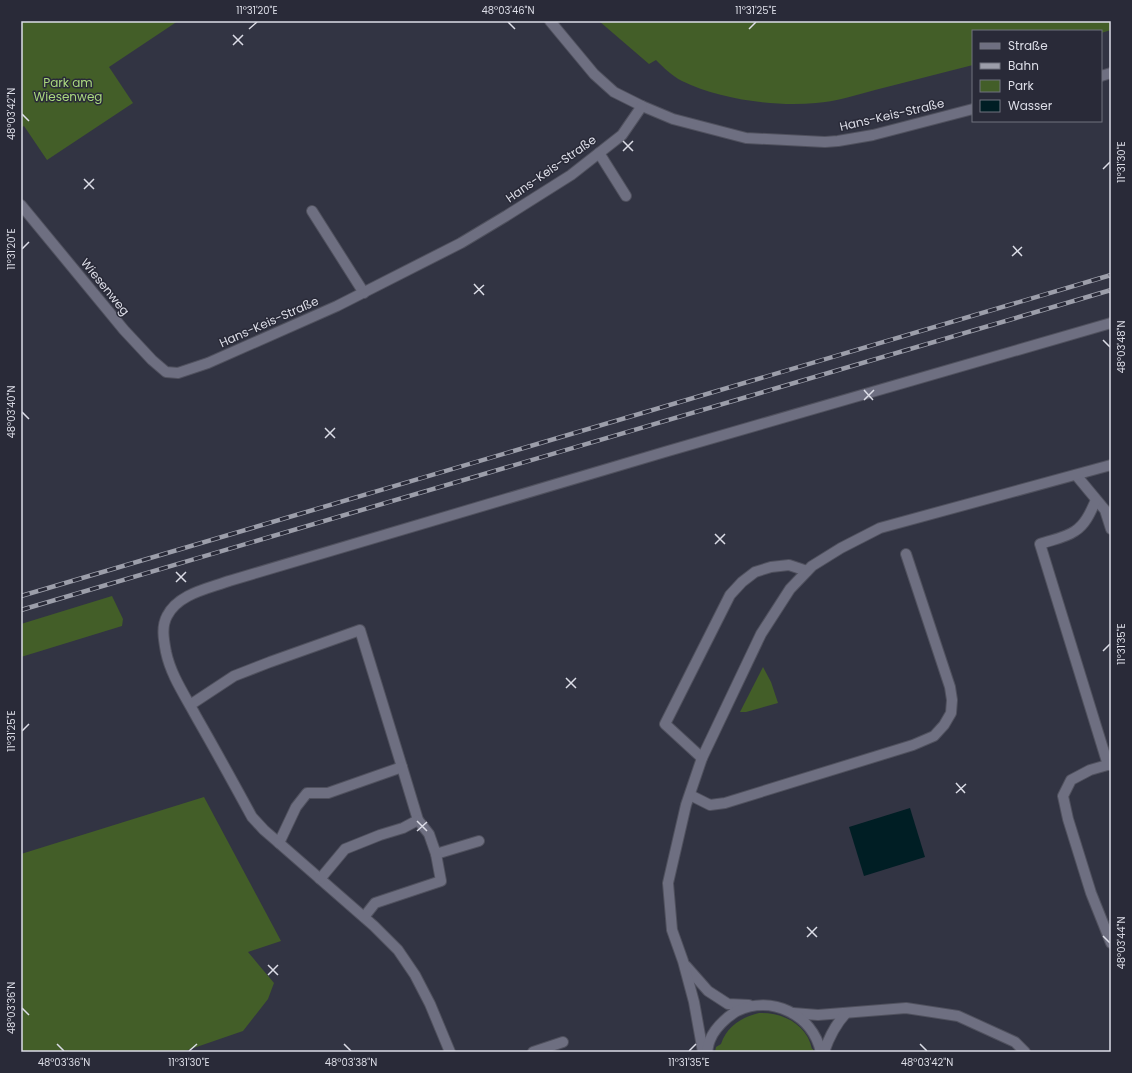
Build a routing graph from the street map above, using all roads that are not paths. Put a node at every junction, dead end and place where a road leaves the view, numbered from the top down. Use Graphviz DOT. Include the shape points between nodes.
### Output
graph roads {
  1 [pos="550,21"];
  2 [pos="642,106"];
  3 [pos="972,110"];
  4 [pos="599,153"];
  5 [pos="626,196"];
  6 [pos="21,205"];
  7 [pos="312,211"];
  8 [pos="364,293"];
  9 [pos="1111,323"];
  10 [pos="178,373"];
  11 [pos="1111,465"];
  12 [pos="1076,475"];
  13 [pos="1096,500"];
  14 [pos="1111,529"];
  15 [pos="906,554"];
  16 [pos="807,571"];
  17 [pos="190,705"];
  18 [pos="702,758"];
  19 [pos="1110,764"];
  20 [pos="402,767"];
  21 [pos="690,795"];
  22 [pos="418,820"];
  23 [pos="480,841"];
  24 [pos="279,843"];
  25 [pos="436,854"];
  26 [pos="320,879"];
  27 [pos="364,917"];
  28 [pos="1111,943"];
  29 [pos="683,961"];
  30 [pos="755,1005"];
  31 [pos="793,1013"];
  32 [pos="846,1013"];
  33 [pos="563,1042"];
  34 [pos="450,1052"];
  35 [pos="533,1052"];
  36 [pos="704,1052"];
  37 [pos="707,1052"];
  38 [pos="821,1052"];
  39 [pos="824,1052"];
  40 [pos="1025,1052"];
  1 -- 2 [label="street" via="594,74 614,92"];
  2 -- 3 [label="street, Hans-Keis-Straße" via="673,119 746,138 825,142 873,134"];
  2 -- 4 [label="street, Hans-Keis-Straße" via="622,134"];
  4 -- 5 [label="street"];
  4 -- 8 [label="street, Hans-Keis-Straße" via="571,175 461,243"];
  6 -- 10 [label="street, Wiesenweg" via="124,330 152,360 166,372"];
  7 -- 8 [label="street"];
  8 -- 10 [label="street, Hans-Keis-Straße" via="208,363"];
  9 -- 17 [label="street" via="192,594 176,603 166,616 163,631 166,653 174,676"];
  11 -- 12 [label="street"];
  12 -- 13 [label="street"];
  12 -- 16 [label="street" via="880,528 841,548"];
  13 -- 14 [label="street" via="1105,510"];
  13 -- 19 [label="street" via="1090,514 1076,531 1040,544"];
  15 -- 21 [label="street" via="950,687 951,713 944,725 934,736 913,745 725,803 710,804"];
  16 -- 18 [label="street" via="790,589 761,634"];
  16 -- 18 [label="street" via="789,564 771,567 755,572 730,595 665,724"];
  17 -- 20 [label="street" via="234,676 360,630"];
  17 -- 24 [label="street" via="252,817"];
  18 -- 21 [label="street"];
  19 -- 28 [label="street" via="1090,770 1071,780 1063,796 1091,893"];
  20 -- 22 [label="street"];
  20 -- 24 [label="street" via="328,793 307,793 296,807"];
  21 -- 29 [label="street" via="668,883 672,930"];
  22 -- 25 [label="street" via="429,834"];
  22 -- 26 [label="street" via="345,849"];
  23 -- 25 [label="street"];
  24 -- 26 [label="street"];
  25 -- 27 [label="street" via="442,881 375,903"];
  26 -- 27 [label="street"];
  27 -- 34 [label="street" via="398,950 415,975"];
  29 -- 30 [label="street" via="708,992 728,1004"];
  29 -- 36 [label="street"];
  30 -- 31 [label="street" via="775,1006"];
  30 -- 37 [label="street" via="736,1011 720,1024 710,1040"];
  31 -- 32 [label="street"];
  31 -- 38 [label="street" via="813,1032"];
  32 -- 39 [label="street" via="829,1038"];
  32 -- 40 [label="street" via="906,1008 958,1016 1014,1042"];
  33 -- 35 [label="street"];
}
